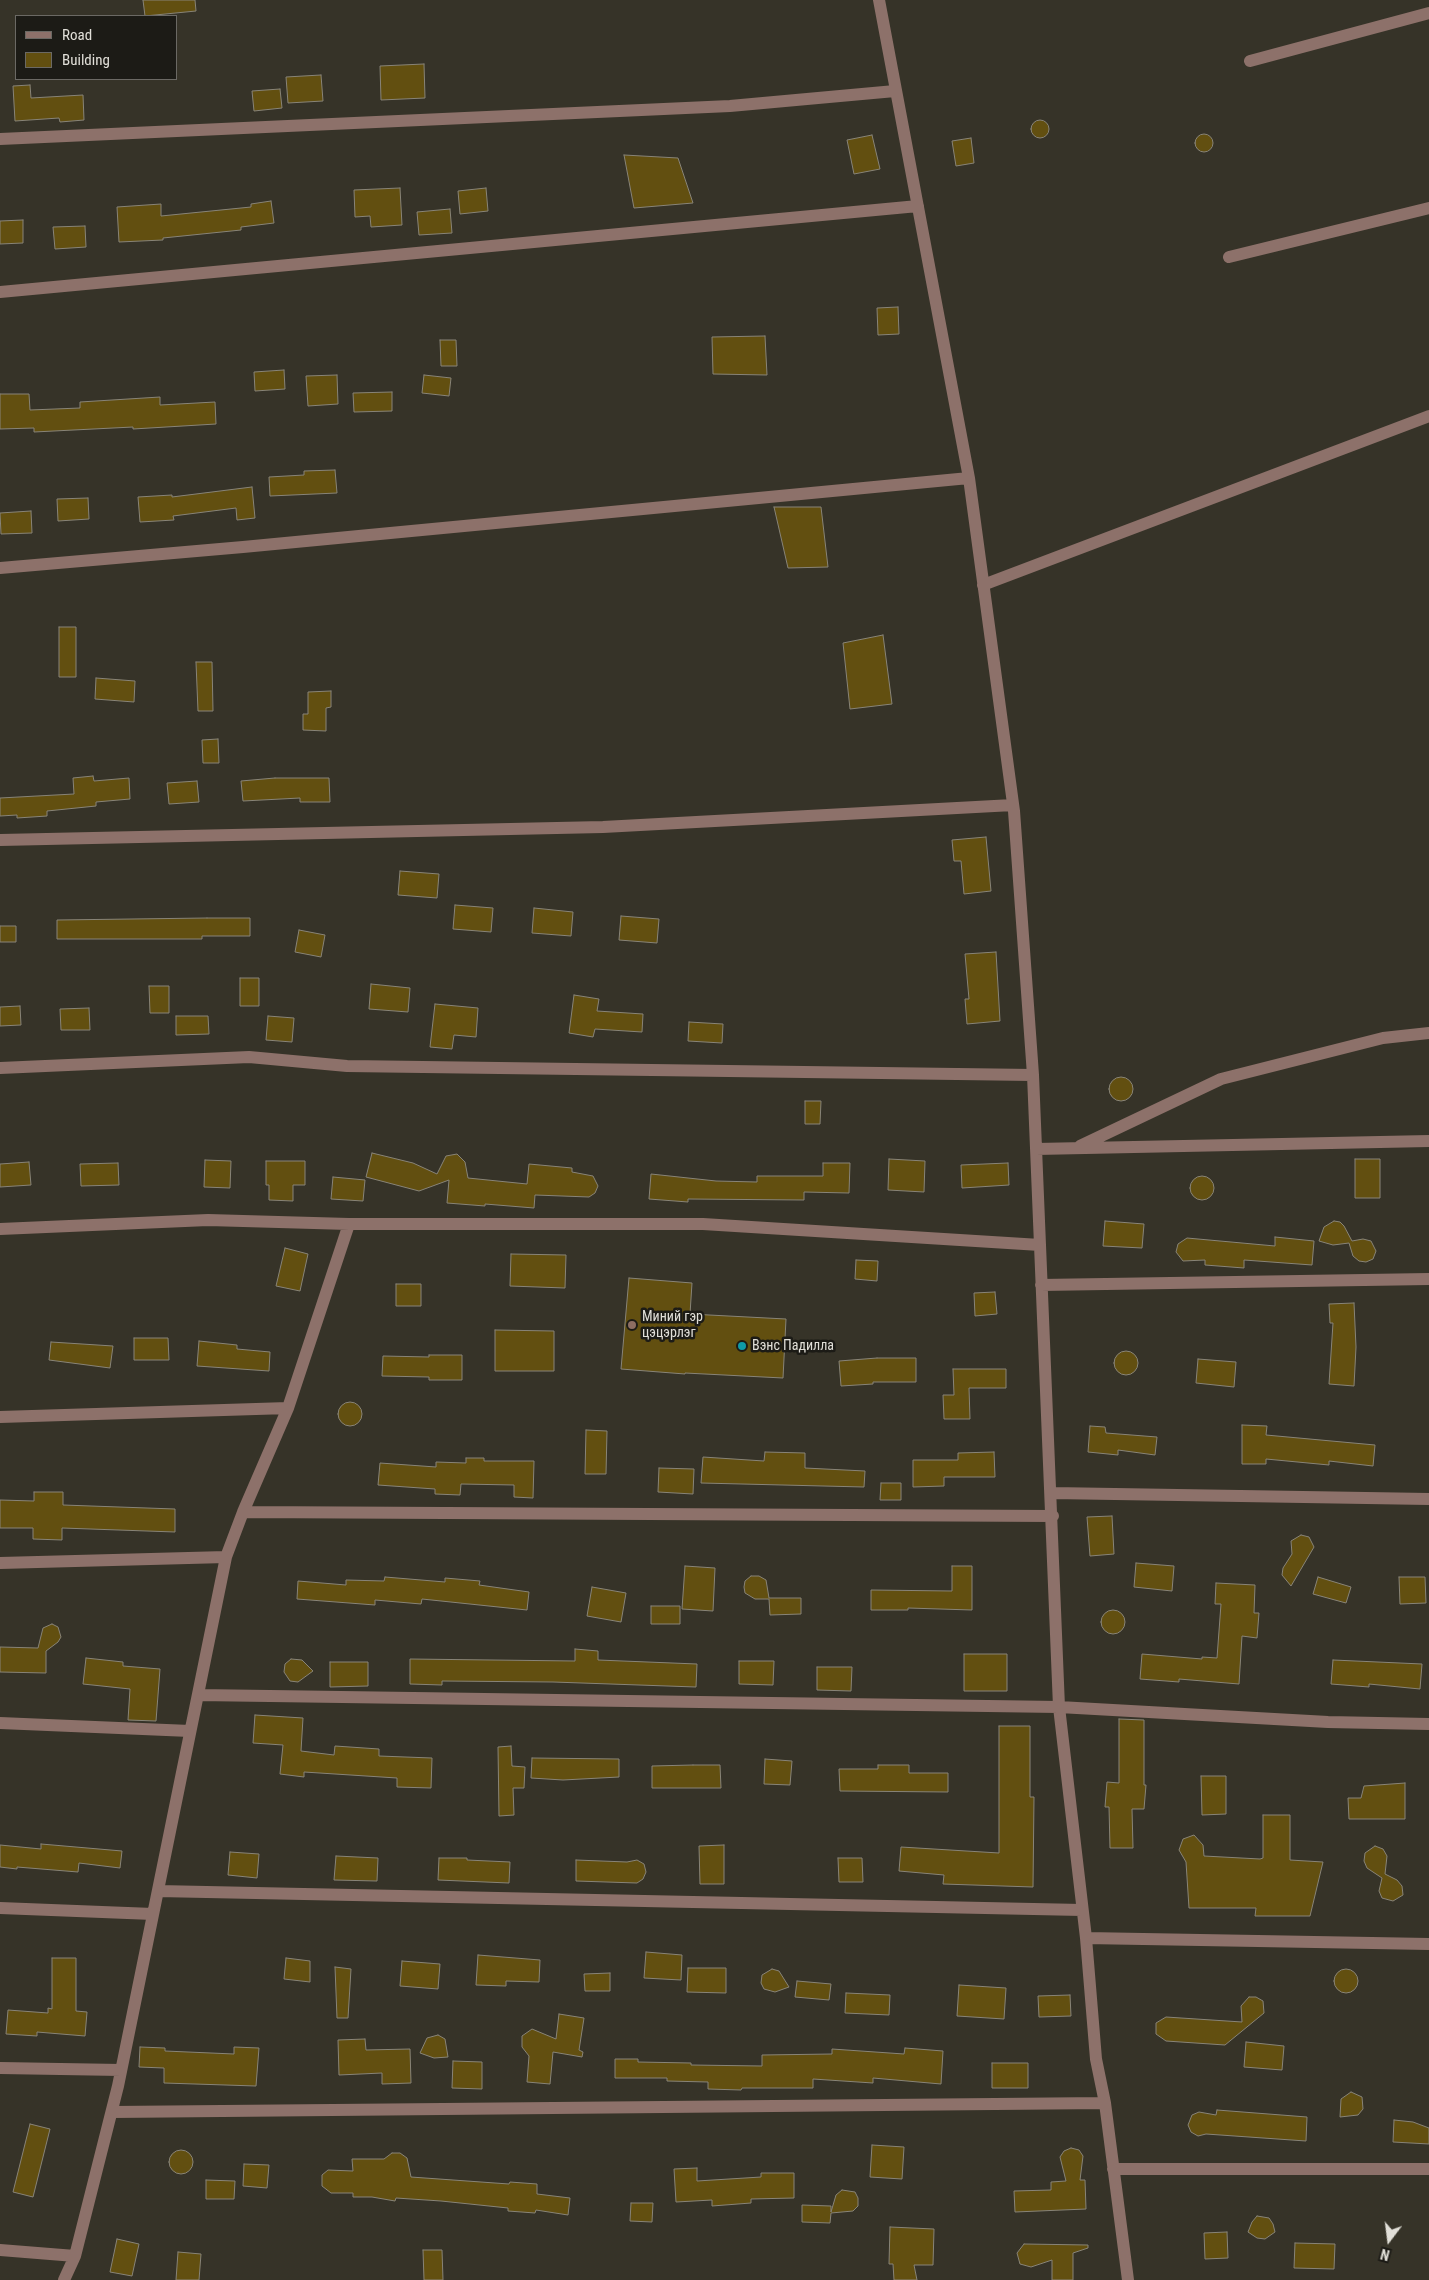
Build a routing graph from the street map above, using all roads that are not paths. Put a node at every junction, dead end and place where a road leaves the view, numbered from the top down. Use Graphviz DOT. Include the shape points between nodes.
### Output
graph roads {
  1 [pos="879,0"];
  2 [pos="1429,13"];
  3 [pos="1250,61"];
  4 [pos="895,91"];
  5 [pos="0,139"];
  6 [pos="918,206"];
  7 [pos="1429,208"];
  8 [pos="1229,257"];
  9 [pos="0,292"];
  10 [pos="1429,416"];
  11 [pos="969,478"];
  12 [pos="0,568"];
  13 [pos="983,585"];
  14 [pos="1013,805"];
  15 [pos="0,840"];
  16 [pos="1429,1033"];
  17 [pos="0,1068"];
  18 [pos="1033,1075"];
  19 [pos="1429,1141"];
  20 [pos="1075,1148"];
  21 [pos="1036,1149"];
  22 [pos="349,1224"];
  23 [pos="0,1229"];
  24 [pos="1040,1245"];
  25 [pos="1429,1278"];
  26 [pos="1041,1285"];
  27 [pos="288,1408"];
  28 [pos="0,1417"];
  29 [pos="1052,1493"];
  30 [pos="1429,1499"];
  31 [pos="243,1512"];
  32 [pos="1053,1516"];
  33 [pos="226,1558"];
  34 [pos="0,1563"];
  35 [pos="198,1695"];
  36 [pos="1059,1707"];
  37 [pos="0,1724"];
  38 [pos="1429,1724"];
  39 [pos="190,1731"];
  40 [pos="158,1891"];
  41 [pos="0,1908"];
  42 [pos="1082,1910"];
  43 [pos="153,1914"];
  44 [pos="1086,1938"];
  45 [pos="1429,1944"];
  46 [pos="0,2068"];
  47 [pos="121,2070"];
  48 [pos="1105,2103"];
  49 [pos="112,2112"];
  50 [pos="1113,2168"];
  51 [pos="1429,2170"];
  52 [pos="0,2250"];
  53 [pos="75,2256"];
  54 [pos="64,2280"];
  55 [pos="1128,2280"];
  1 -- 4 [label="street"];
  2 -- 3 [label="street"];
  4 -- 5 [label="street" via="730,106"];
  4 -- 6 [label="street"];
  6 -- 9 [label="street"];
  6 -- 11 [label="street"];
  7 -- 8 [label="street"];
  10 -- 13 [label="street"];
  11 -- 12 [label="street"];
  11 -- 13 [label="street"];
  13 -- 14 [label="street"];
  14 -- 15 [label="street" via="603,827"];
  14 -- 18 [label="street"];
  16 -- 20 [label="street" via="1384,1038 1221,1078"];
  17 -- 18 [label="street" via="249,1057 347,1066"];
  18 -- 21 [label="street"];
  19 -- 20 [label="street"];
  20 -- 21 [label="street"];
  21 -- 24 [label="street"];
  22 -- 23 [label="street" via="208,1220"];
  22 -- 24 [label="street" via="703,1224"];
  22 -- 27 [label="street"];
  24 -- 26 [label="street"];
  25 -- 26 [label="street"];
  26 -- 29 [label="street"];
  27 -- 28 [label="street"];
  27 -- 31 [label="street"];
  29 -- 30 [label="street"];
  29 -- 32 [label="street"];
  31 -- 32 [label="street"];
  31 -- 33 [label="street"];
  32 -- 36 [label="street"];
  33 -- 34 [label="street"];
  33 -- 35 [label="street"];
  35 -- 36 [label="street"];
  35 -- 39 [label="street"];
  36 -- 38 [label="street" via="1328,1722"];
  36 -- 42 [label="street"];
  37 -- 39 [label="street"];
  39 -- 40 [label="street"];
  40 -- 42 [label="street"];
  40 -- 43 [label="street"];
  41 -- 43 [label="street"];
  42 -- 44 [label="street"];
  43 -- 47 [label="street"];
  44 -- 45 [label="street"];
  44 -- 48 [label="street" via="1096,2059"];
  46 -- 47 [label="street"];
  47 -- 49 [label="street"];
  48 -- 49 [label="street"];
  48 -- 50 [label="street"];
  49 -- 53 [label="street"];
  50 -- 51 [label="street"];
  50 -- 55 [label="street"];
  52 -- 53 [label="street"];
  53 -- 54 [label="street"];
}
